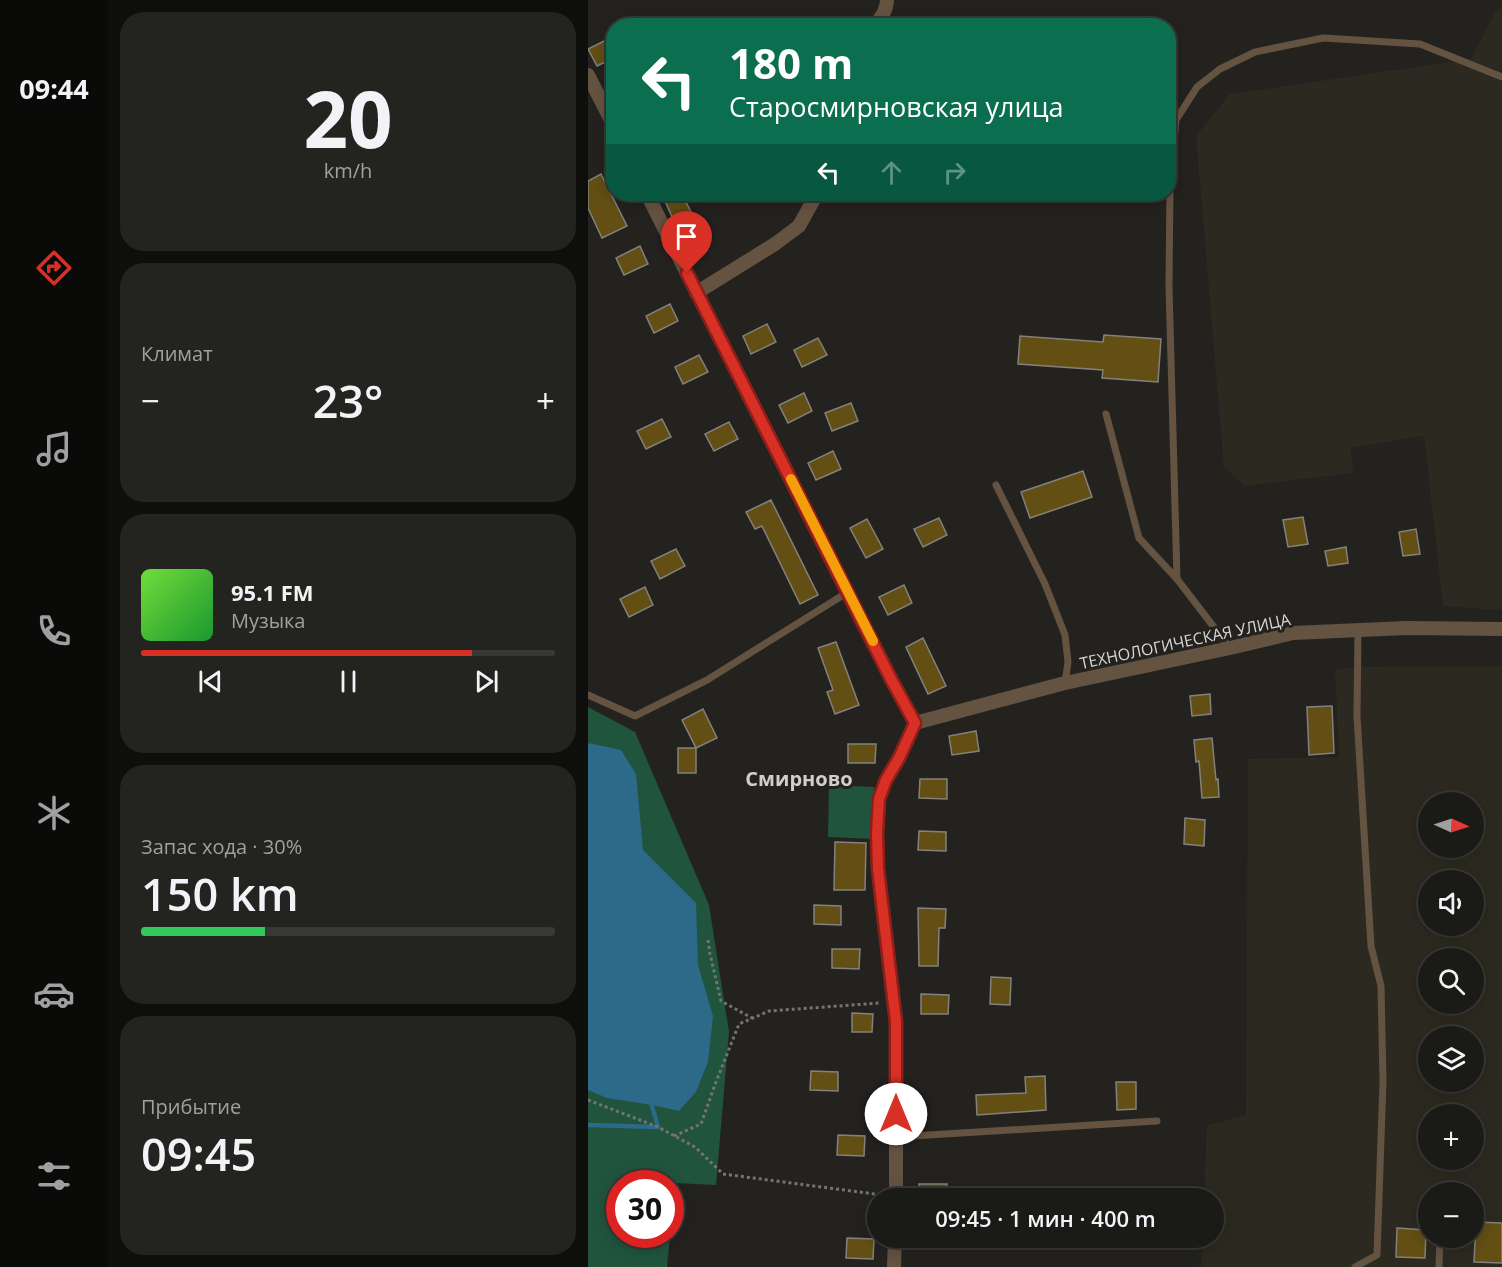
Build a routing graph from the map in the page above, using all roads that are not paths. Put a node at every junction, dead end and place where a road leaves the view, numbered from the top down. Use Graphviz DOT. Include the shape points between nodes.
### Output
graph roads {
  1 [pos="887,0"];
  2 [pos="880,18"];
  3 [pos="588,75"];
  4 [pos="1502,77"];
  5 [pos="606,110"];
  6 [pos="1176,120"];
  7 [pos="650,201"];
  8 [pos="813,201"];
  9 [pos="1170,201"];
  10 [pos="696,292"];
  11 [pos="1106,414"];
  12 [pos="996,484"];
  13 [pos="1177,579"];
  14 [pos="848,592"];
  15 [pos="1502,629"];
  16 [pos="1358,630"];
  17 [pos="1230,648"];
  18 [pos="1065,683"];
  19 [pos="588,695"];
  20 [pos="915,723"];
  21 [pos="1156,1121"];
  22 [pos="896,1137"];
  23 [pos="896,1188"];
  24 [pos="895,1248"];
  25 [pos="1440,1248"];
  26 [pos="894,1267"];
  27 [pos="1355,1267"];
  28 [pos="1439,1267"];
  1 -- 2 [label="street"];
  3 -- 5 [label="street"];
  4 -- 6 [label="lane" via="1420,44 1323,38 1255,52 1220,69 1197,87"];
  7 -- 10 [label="street"];
  8 -- 10 [label="street" via="800,225"];
  9 -- 13 [label="lane"];
  10 -- 14 [label="street"];
  11 -- 13 [label="lane" via="1139,538"];
  12 -- 18 [label="lane" via="1045,584 1065,635"];
  13 -- 17 [label="lane"];
  14 -- 19 [label="lane" via="707,680 635,716"];
  14 -- 20 [label="street"];
  15 -- 16 [label="street, ТЕХНОЛОГИЧЕСКАЯ УЛИЦА"];
  16 -- 17 [label="street, ТЕХНОЛОГИЧЕСКАЯ УЛИЦА" via="1293,633"];
  16 -- 27 [label="lane" via="1358,727 1371,946 1381,987 1383,1081 1377,1255"];
  17 -- 18 [label="street, ТЕХНОЛОГИЧЕСКАЯ УЛИЦА"];
  18 -- 20 [label="street, ТЕХНОЛОГИЧЕСКАЯ УЛИЦА"];
  20 -- 22 [label="street" via="879,799 877,833 896,1022"];
  21 -- 22 [label="lane"];
  22 -- 23 [label="street"];
  24 -- 26 [label="street"];
  25 -- 28 [label="lane"];
}
